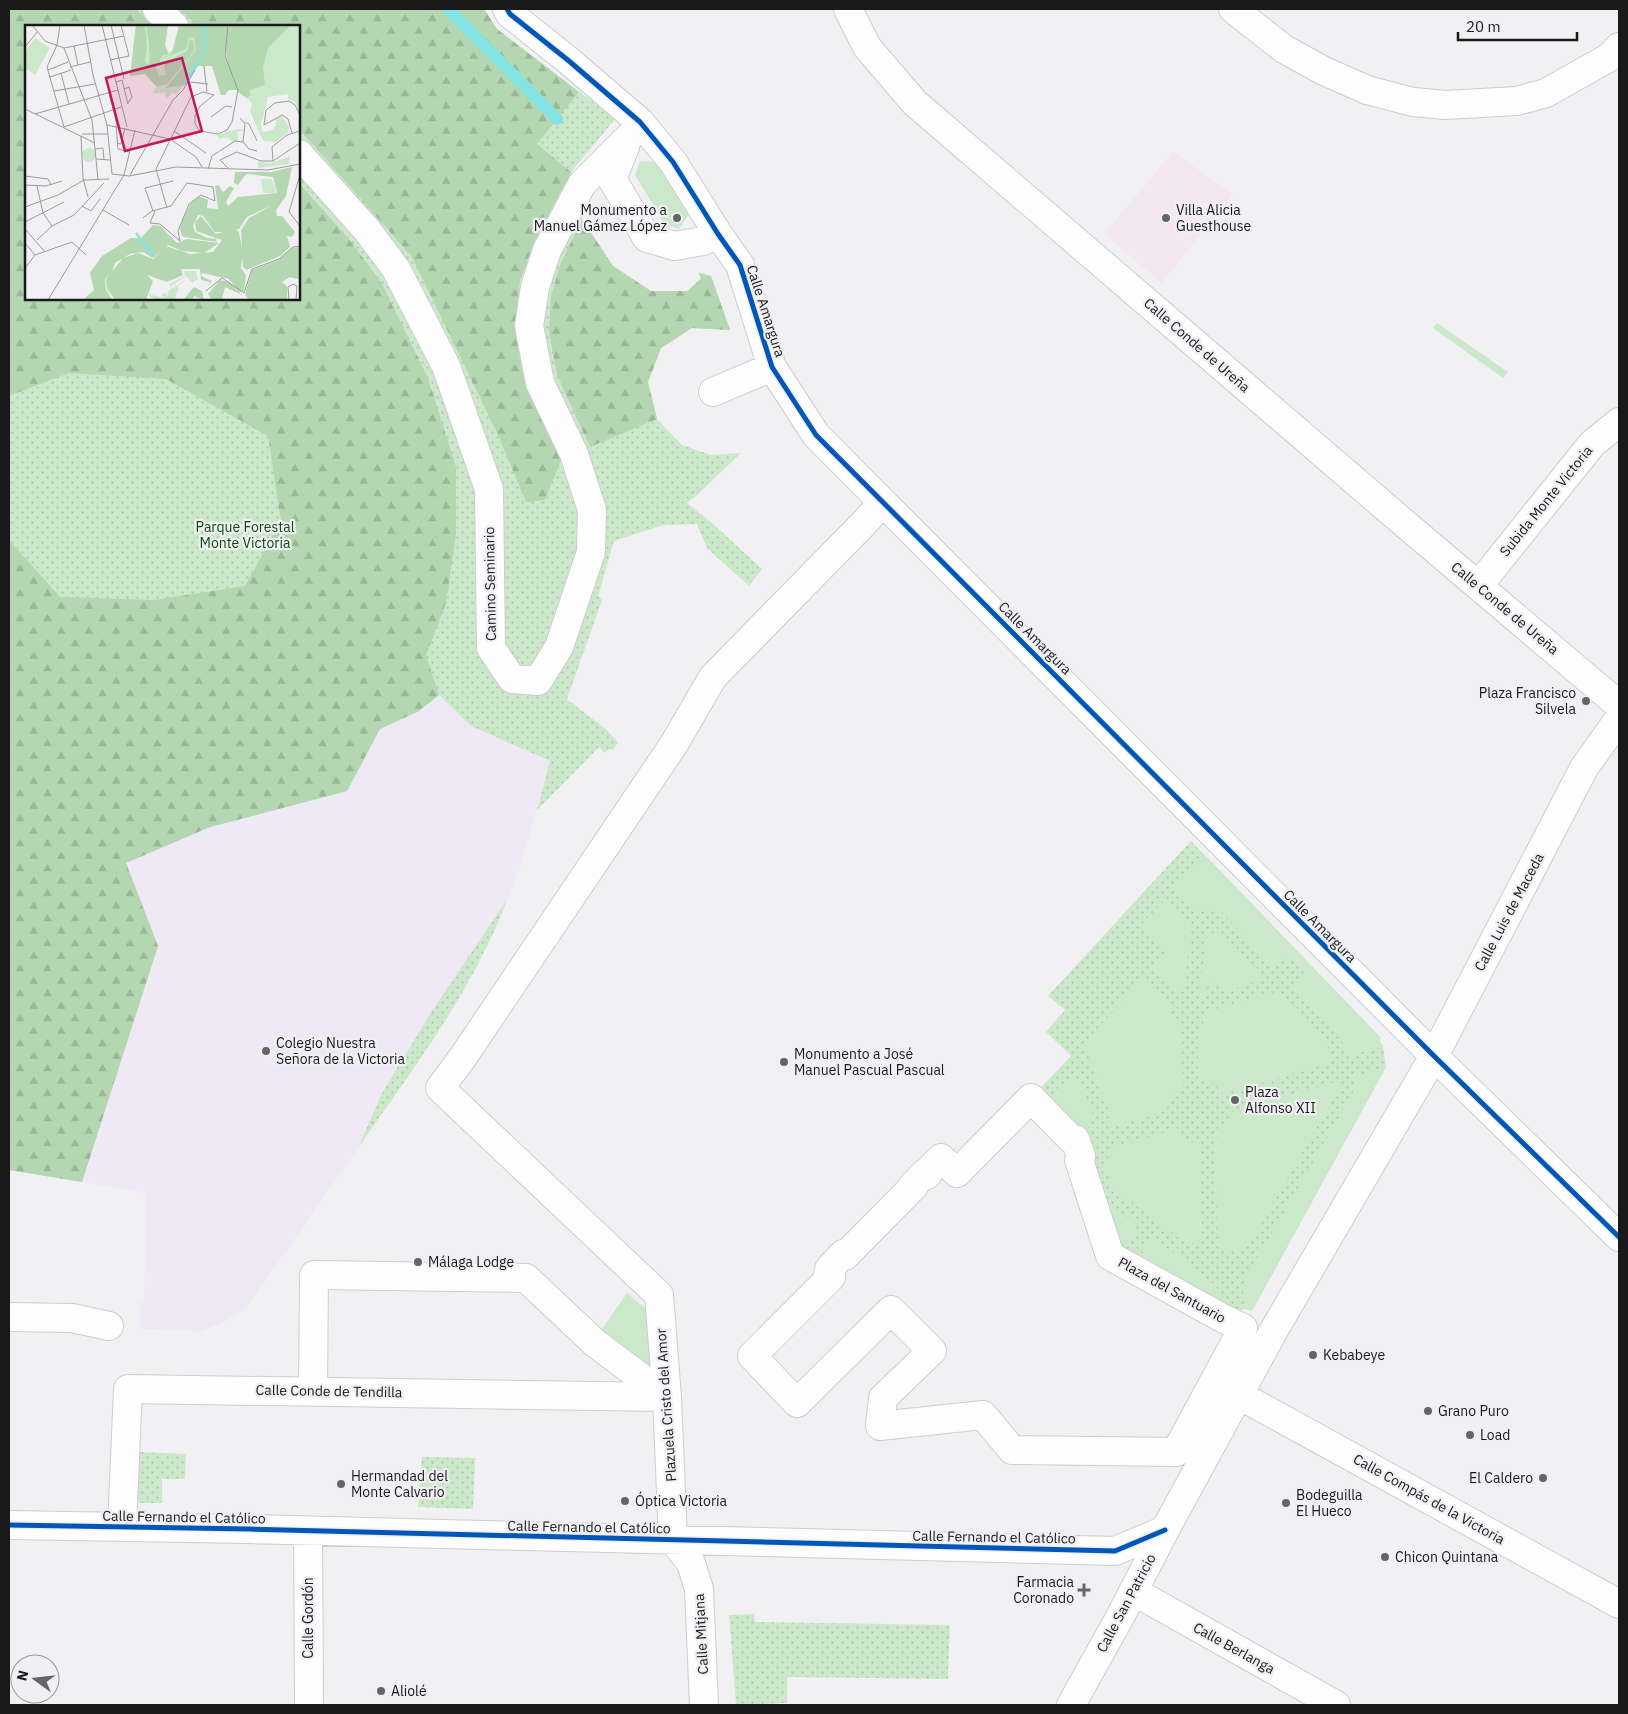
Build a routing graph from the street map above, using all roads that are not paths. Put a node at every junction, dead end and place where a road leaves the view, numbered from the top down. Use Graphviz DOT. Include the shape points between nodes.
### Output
graph roads {
  1 [pos="157,9"];
  2 [pos="507,9"];
  3 [pos="848,9"];
  4 [pos="1233,9"];
  5 [pos="173,25"];
  6 [pos="1619,47"];
  7 [pos="635,130"];
  8 [pos="300,155"];
  9 [pos="718,234"];
  10 [pos="772,367"];
  11 [pos="713,392"];
  12 [pos="1619,422"];
  13 [pos="883,502"];
  14 [pos="1479,585"];
  15 [pos="1619,705"];
  16 [pos="1619,719"];
  17 [pos="1434,1056"];
  18 [pos="1619,1237"];
  19 [pos="891,1310"];
  20 [pos="9,1317"];
  21 [pos="109,1326"];
  22 [pos="314,1391"];
  23 [pos="1239,1395"];
  24 [pos="667,1397"];
  25 [pos="9,1525"];
  26 [pos="122,1527"];
  27 [pos="1165,1530"];
  28 [pos="308,1531"];
  29 [pos="673,1540"];
  30 [pos="1133,1591"];
  31 [pos="1619,1604"];
  32 [pos="309,1705"];
  33 [pos="704,1705"];
  34 [pos="1071,1705"];
  35 [pos="1336,1705"];
  1 -- 5 [label="street"];
  2 -- 7 [label="street, Calle Amargura" via="569,60"];
  3 -- 14 [label="street, Calle Conde de Ureña" via="867,47 915,103"];
  4 -- 6 [label="street" via="1284,49 1324,71 1367,90 1413,102 1445,105 1517,101 1546,92 1608,58"];
  7 -- 8 [label="street, Camino Seminario" via="582,184 548,250 535,287 529,326 540,383 574,454 592,510 591,552 559,647 538,682 512,680 491,648 489,489 446,366 396,270 367,230"];
  7 -- 9 [label="street, Calle Amargura" via="673,162"];
  7 -- 9 [label="street" via="612,179 647,238 675,246 703,241"];
  9 -- 10 [label="street, Calle Amargura" via="740,265"];
  10 -- 11 [label="street"];
  10 -- 13 [label="street, Calle Amargura" via="816,435"];
  12 -- 14 [label="street, Subida Monte Victoria" via="1592,444"];
  13 -- 17 [label="street, Calle Amargura"];
  13 -- 24 [label="street, Plazuela Cristo del Amor" via="713,677 674,744 440,1088 659,1294"];
  14 -- 15 [label="street, Calle Conde de Ureña"];
  16 -- 17 [label="street, Calle Luis de Maceda" via="1584,768"];
  17 -- 18 [label="street, Calle Amargura"];
  17 -- 23 [label="street"];
  19 -- 19 [label="street, Plaza del Santuario" via="932,1351 883,1398 880,1426 983,1415 1012,1450 1176,1452 1243,1328 1110,1256 1075,1139 1071,1139 1031,1098 957,1173 941,1158 845,1256 843,1254 829,1269 831,1277 752,1356 797,1403"];
  20 -- 21 [label="street" via="72,1318"];
  22 -- 24 [label="street, Calle Conde de Tendilla"];
  22 -- 24 [label="street" via="314,1275 526,1278 595,1343"];
  22 -- 26 [label="street, Calle Conde de Tendilla" via="128,1389"];
  23 -- 27 [label="street, Calle San Patricio"];
  23 -- 31 [label="street, Calle Compás de la Victoria"];
  24 -- 29 [label="street, Plazuela Cristo del Amor"];
  25 -- 26 [label="street, Calle Fernando el Católico"];
  26 -- 28 [label="street, Calle Fernando el Católico"];
  27 -- 29 [label="street, Calle Fernando el Católico" via="1114,1551"];
  27 -- 30 [label="street, Calle San Patricio"];
  28 -- 29 [label="street, Calle Fernando el Católico"];
  28 -- 32 [label="street, Calle Gordón"];
  29 -- 33 [label="street, Calle Mitjana" via="691,1563 699,1589"];
  30 -- 34 [label="street, Calle San Patricio"];
  30 -- 35 [label="street, Calle Berlanga"];
}
